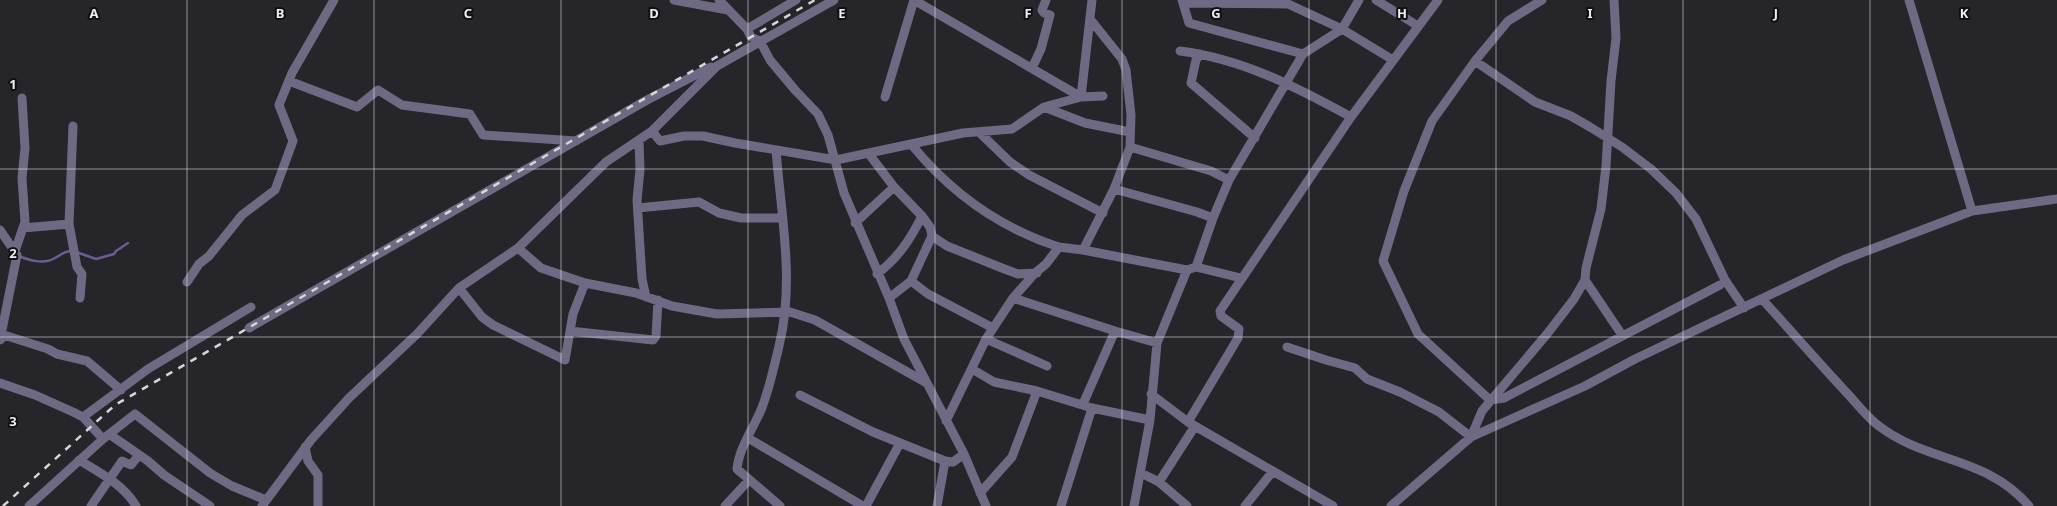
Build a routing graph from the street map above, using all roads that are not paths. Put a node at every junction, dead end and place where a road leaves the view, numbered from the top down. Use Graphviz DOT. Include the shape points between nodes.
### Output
graph roads {
  1 [pos="334,0"];
  2 [pos="674,0"];
  3 [pos="719,0"];
  4 [pos="796,0"];
  5 [pos="834,0"];
  6 [pos="914,0"];
  7 [pos="1046,0"];
  8 [pos="1092,0"];
  9 [pos="1359,0"];
  10 [pos="1376,0"];
  11 [pos="1438,0"];
  12 [pos="1542,0"];
  13 [pos="1614,0"];
  14 [pos="1909,0"];
  15 [pos="1183,1"];
  16 [pos="728,10"];
  17 [pos="1090,19"];
  18 [pos="1418,26"];
  19 [pos="747,29"];
  20 [pos="1342,29"];
  21 [pos="760,41"];
  22 [pos="1180,51"];
  23 [pos="1200,54"];
  24 [pos="1304,54"];
  25 [pos="726,60"];
  26 [pos="1393,60"];
  27 [pos="1475,61"];
  28 [pos="1032,68"];
  29 [pos="289,81"];
  30 [pos="1287,82"];
  31 [pos="1104,96"];
  32 [pos="885,97"];
  33 [pos="1081,97"];
  34 [pos="22,98"];
  35 [pos="1044,107"];
  36 [pos="1352,117"];
  37 [pos="73,126"];
  38 [pos="652,131"];
  39 [pos="1130,132"];
  40 [pos="980,133"];
  41 [pos="1255,138"];
  42 [pos="1608,138"];
  43 [pos="576,140"];
  44 [pos="639,140"];
  45 [pos="912,144"];
  46 [pos="1130,147"];
  47 [pos="776,150"];
  48 [pos="869,154"];
  49 [pos="836,160"];
  50 [pos="1229,180"];
  51 [pos="894,187"];
  52 [pos="1114,189"];
  53 [pos="2057,199"];
  54 [pos="638,208"];
  55 [pos="1972,211"];
  56 [pos="1103,213"];
  57 [pos="922,216"];
  58 [pos="782,218"];
  59 [pos="1213,218"];
  60 [pos="855,223"];
  61 [pos="69,224"];
  62 [pos="23,228"];
  63 [pos="0,230"];
  64 [pos="932,236"];
  65 [pos="1059,247"];
  66 [pos="518,248"];
  67 [pos="1083,250"];
  68 [pos="15,251"];
  69 [pos="1192,268"];
  70 [pos="1036,273"];
  71 [pos="877,274"];
  72 [pos="1241,278"];
  73 [pos="1585,280"];
  74 [pos="911,281"];
  75 [pos="187,282"];
  76 [pos="585,283"];
  77 [pos="1720,285"];
  78 [pos="459,288"];
  79 [pos="646,297"];
  80 [pos="80,298"];
  81 [pos="889,298"];
  82 [pos="1013,298"];
  83 [pos="1762,299"];
  84 [pos="658,300"];
  85 [pos="251,307"];
  86 [pos="1744,308"];
  87 [pos="786,312"];
  88 [pos="249,328"];
  89 [pos="993,328"];
  90 [pos="570,331"];
  91 [pos="1115,331"];
  92 [pos="1622,335"];
  93 [pos="986,339"];
  94 [pos="0,341"];
  95 [pos="1157,343"];
  96 [pos="1288,347"];
  97 [pos="1047,366"];
  98 [pos="972,369"];
  99 [pos="925,382"];
  100 [pos="0,383"];
  101 [pos="121,390"];
  102 [pos="1038,391"];
  103 [pos="1151,394"];
  104 [pos="800,395"];
  105 [pos="1490,400"];
  106 [pos="1082,404"];
  107 [pos="1092,408"];
  108 [pos="83,417"];
  109 [pos="1150,420"];
  110 [pos="946,421"];
  111 [pos="1192,424"];
  112 [pos="106,436"];
  113 [pos="1470,437"];
  114 [pos="748,438"];
  115 [pos="900,443"];
  116 [pos="305,448"];
  117 [pos="964,454"];
  118 [pos="139,455"];
  119 [pos="79,460"];
  120 [pos="945,461"];
  121 [pos="1273,471"];
  122 [pos="1141,473"];
  123 [pos="110,479"];
  124 [pos="749,480"];
  125 [pos="1159,482"];
  126 [pos="980,493"];
  127 [pos="264,503"];
  128 [pos="29,506"];
  129 [pos="91,506"];
  130 [pos="136,506"];
  131 [pos="210,506"];
  132 [pos="318,506"];
  133 [pos="725,506"];
  134 [pos="780,506"];
  135 [pos="864,506"];
  136 [pos="937,506"];
  137 [pos="986,506"];
  138 [pos="1061,506"];
  139 [pos="1134,506"];
  140 [pos="1187,506"];
  141 [pos="1245,506"];
  142 [pos="1333,506"];
  143 [pos="1391,506"];
  144 [pos="2029,506"];
  1 -- 29 [label="street"];
  2 -- 16 [label="street"];
  3 -- 16 [label="street"];
  4 -- 19 [label="street"];
  5 -- 21 [label="street"];
  6 -- 28 [label="street"];
  6 -- 32 [label="street"];
  7 -- 28 [label="street" via="1042,10 1050,15"];
  8 -- 17 [label="street"];
  9 -- 20 [label="street"];
  10 -- 18 [label="street"];
  11 -- 18 [label="street"];
  12 -- 27 [label="street" via="1508,21"];
  13 -- 42 [label="street" via="1616,38"];
  14 -- 55 [label="street"];
  15 -- 20 [label="street" via="1288,4"];
  15 -- 24 [label="street" via="1189,23"];
  16 -- 19 [label="street"];
  17 -- 33 [label="street"];
  17 -- 39 [label="street" via="1122,59 1126,70 1131,115"];
  18 -- 26 [label="street"];
  19 -- 21 [label="street" via="751,37"];
  20 -- 24 [label="street"];
  20 -- 26 [label="street"];
  21 -- 25 [label="street"];
  21 -- 49 [label="street" via="770,60 818,114"];
  22 -- 23 [label="street"];
  23 -- 30 [label="street"];
  23 -- 41 [label="street" via="1196,60 1192,83"];
  24 -- 30 [label="street"];
  25 -- 38 [label="street" via="710,71"];
  25 -- 43 [label="street"];
  26 -- 36 [label="street"];
  27 -- 42 [label="street" via="1535,102 1571,116"];
  27 -- 105 [label="street" via="1432,121 1404,191 1383,261 1418,334"];
  28 -- 33 [label="street"];
  29 -- 43 [label="street" via="357,107 378,90 402,105 470,114 483,135"];
  29 -- 75 [label="street" via="279,105 294,141 275,190 242,215 209,256 198,264"];
  30 -- 36 [label="street"];
  30 -- 41 [label="street"];
  31 -- 33 [label="street"];
  33 -- 35 [label="street"];
  34 -- 62 [label="street" via="26,148 22,178 25,222"];
  35 -- 39 [label="street" via="1085,123"];
  35 -- 40 [label="street" via="1012,130"];
  36 -- 72 [label="street"];
  37 -- 61 [label="street"];
  38 -- 44 [label="street"];
  38 -- 47 [label="street" via="660,141 684,136 703,136"];
  39 -- 46 [label="street"];
  40 -- 45 [label="street" via="963,133"];
  40 -- 56 [label="street" via="1010,162 1029,175"];
  41 -- 50 [label="street"];
  42 -- 73 [label="street" via="1601,209"];
  42 -- 86 [label="street" via="1636,157 1676,193 1696,219 1725,280"];
  43 -- 88 [label="street"];
  44 -- 54 [label="street"];
  44 -- 66 [label="street" via="606,162"];
  45 -- 48 [label="street"];
  45 -- 65 [label="street" via="929,165 960,194 1011,227 1034,239"];
  46 -- 50 [label="street" via="1211,171"];
  46 -- 52 [label="street"];
  47 -- 49 [label="street"];
  47 -- 58 [label="street"];
  48 -- 49 [label="street"];
  48 -- 51 [label="street"];
  49 -- 60 [label="street" via="840,181"];
  50 -- 59 [label="street"];
  51 -- 57 [label="street"];
  51 -- 60 [label="street"];
  52 -- 56 [label="street"];
  52 -- 59 [label="street"];
  53 -- 55 [label="street"];
  54 -- 58 [label="street" via="699,202 719,213 741,218"];
  54 -- 79 [label="street" via="642,279"];
  55 -- 83 [label="street" via="1843,260"];
  56 -- 67 [label="street"];
  57 -- 64 [label="street" via="930,227"];
  57 -- 71 [label="street" via="908,243 892,263"];
  58 -- 87 [label="street"];
  59 -- 69 [label="street"];
  60 -- 71 [label="street"];
  61 -- 62 [label="street"];
  61 -- 80 [label="street" via="77,267 82,274"];
  62 -- 68 [label="street"];
  63 -- 68 [label="street"];
  64 -- 70 [label="street" via="947,246 1018,274"];
  64 -- 74 [label="street"];
  65 -- 67 [label="street"];
  65 -- 70 [label="street"];
  66 -- 76 [label="street" via="541,268"];
  66 -- 78 [label="street"];
  67 -- 69 [label="street"];
  68 -- 94 [label="street" via="15,269"];
  69 -- 72 [label="street"];
  69 -- 95 [label="street"];
  70 -- 82 [label="street"];
  71 -- 81 [label="street"];
  72 -- 111 [label="street" via="1220,311 1221,316 1239,330 1238,338"];
  73 -- 92 [label="street"];
  73 -- 105 [label="street" via="1547,334"];
  74 -- 81 [label="street"];
  74 -- 89 [label="street" via="928,294"];
  76 -- 79 [label="street"];
  76 -- 90 [label="street" via="573,314"];
  77 -- 92 [label="street"];
  78 -- 90 [label="street" via="482,317 493,325 565,360"];
  78 -- 116 [label="street" via="417,334 350,398"];
  79 -- 84 [label="street"];
  81 -- 99 [label="street" via="904,339"];
  82 -- 89 [label="street"];
  82 -- 91 [label="street"];
  83 -- 86 [label="street"];
  83 -- 144 [label="street" via="1878,426 1912,446 1972,465 2018,493"];
  84 -- 87 [label="street" via="684,309 717,314"];
  84 -- 90 [label="street" via="656,336 653,340"];
  85 -- 101 [label="street" via="148,369"];
  86 -- 113 [label="street" via="1635,359 1585,386"];
  87 -- 99 [label="street" via="815,320"];
  87 -- 114 [label="street" via="762,409"];
  89 -- 93 [label="street"];
  91 -- 95 [label="street"];
  91 -- 106 [label="street"];
  92 -- 105 [label="street" via="1504,398"];
  93 -- 97 [label="street"];
  93 -- 98 [label="street"];
  94 -- 101 [label="street" via="4,335 57,354 87,361"];
  95 -- 103 [label="street"];
  96 -- 113 [label="street" via="1356,368 1367,379 1439,412"];
  98 -- 102 [label="street" via="994,382"];
  98 -- 110 [label="street"];
  99 -- 110 [label="street"];
  100 -- 108 [label="street" via="35,395"];
  101 -- 108 [label="street"];
  102 -- 106 [label="street"];
  102 -- 126 [label="street" via="1012,457"];
  103 -- 109 [label="street"];
  103 -- 111 [label="street"];
  104 -- 115 [label="street"];
  105 -- 113 [label="street"];
  106 -- 107 [label="street"];
  107 -- 109 [label="street"];
  107 -- 138 [label="street"];
  108 -- 112 [label="street"];
  109 -- 122 [label="street"];
  110 -- 117 [label="street"];
  111 -- 121 [label="street"];
  111 -- 125 [label="street"];
  112 -- 118 [label="street"];
  112 -- 119 [label="street"];
  112 -- 127 [label="street" via="126,419 138,415 210,473"];
  113 -- 143 [label="street"];
  114 -- 124 [label="street" via="737,469"];
  114 -- 135 [label="street"];
  115 -- 120 [label="street"];
  115 -- 135 [label="street"];
  116 -- 127 [label="street"];
  116 -- 132 [label="street" via="308,461 318,475"];
  117 -- 120 [label="street" via="953,462"];
  117 -- 126 [label="street"];
  118 -- 123 [label="street" via="131,465 122,460"];
  118 -- 131 [label="street"];
  119 -- 123 [label="street"];
  119 -- 128 [label="street"];
  120 -- 136 [label="street"];
  121 -- 141 [label="street"];
  121 -- 142 [label="street"];
  122 -- 125 [label="street"];
  122 -- 139 [label="street"];
  123 -- 129 [label="street"];
  123 -- 130 [label="street"];
  124 -- 133 [label="street"];
  124 -- 134 [label="street"];
  125 -- 140 [label="street"];
  126 -- 137 [label="street"];
}
